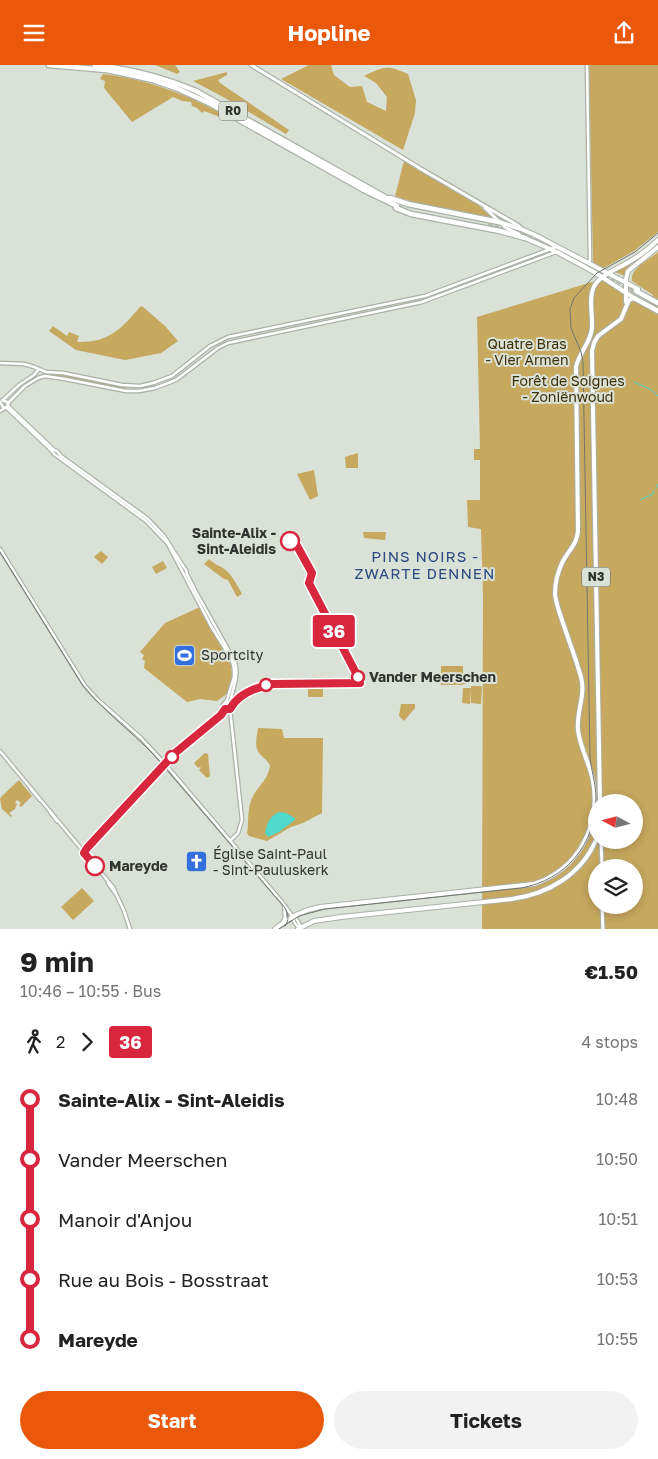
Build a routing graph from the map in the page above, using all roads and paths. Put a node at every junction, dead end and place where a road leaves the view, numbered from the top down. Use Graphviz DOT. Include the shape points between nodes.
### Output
graph roads {
  1 [pos="49,65"];
  2 [pos="95,65"];
  3 [pos="251,65"];
  4 [pos="587,65"];
  5 [pos="476,202"];
  6 [pos="397,207"];
  7 [pos="491,221"];
  8 [pos="499,222"];
  9 [pos="521,229"];
  10 [pos="525,238"];
  11 [pos="658,240"];
  12 [pos="536,242"];
  13 [pos="658,247"];
  14 [pos="550,249"];
  15 [pos="558,249"];
  16 [pos="541,252"];
  17 [pos="536,254"];
  18 [pos="538,259"];
  19 [pos="588,266"];
  20 [pos="599,272"];
  21 [pos="605,275"];
  22 [pos="473,278"];
  23 [pos="598,281"];
  24 [pos="610,281"];
  25 [pos="625,282"];
  26 [pos="475,283"];
  27 [pos="626,293"];
  28 [pos="635,294"];
  29 [pos="658,302"];
  30 [pos="626,307"];
  31 [pos="658,309"];
  32 [pos="194,360"];
  33 [pos="0,363"];
  34 [pos="197,365"];
  35 [pos="36,372"];
  36 [pos="44,372"];
  37 [pos="43,377"];
  38 [pos="38,378"];
  39 [pos="1,402"];
  40 [pos="6,406"];
  41 [pos="0,411"];
  42 [pos="0,549"];
  43 [pos="228,702"];
  44 [pos="229,709"];
  45 [pos="0,751"];
  46 [pos="594,794"];
  47 [pos="600,794"];
  48 [pos="588,834"];
  49 [pos="230,841"];
  50 [pos="592,849"];
  51 [pos="284,904"];
  52 [pos="602,914"];
  53 [pos="293,917"];
  54 [pos="281,924"];
  55 [pos="130,929"];
  56 [pos="275,929"];
  57 [pos="298,929"];
  58 [pos="603,929"];
  1 -- 6 [label="highway, R0" via="126,74 176,88 211,104 366,193"];
  2 -- 7 [label="highway, R0" via="143,73 196,91 408,207"];
  3 -- 5 [label="main road"];
  4 -- 19 [label="street"];
  5 -- 7 [label="main road"];
  5 -- 9 [label="main road"];
  6 -- 7 [label="highway" via="420,213"];
  6 -- 10 [label="highway" via="411,214"];
  7 -- 8 [label="highway"];
  8 -- 9 [label="main road"];
  8 -- 10 [label="main road"];
  9 -- 15 [label="main road"];
  10 -- 12 [label="main road"];
  11 -- 21 [label="main road"];
  12 -- 14 [label="main road"];
  12 -- 16 [label="street" via="542,247"];
  13 -- 25 [label="main road" via="629,269"];
  14 -- 15 [label="main road"];
  14 -- 16 [label="street"];
  15 -- 18 [label="street"];
  15 -- 19 [label="main road"];
  16 -- 17 [label="street"];
  17 -- 18 [label="street"];
  17 -- 22 [label="street"];
  18 -- 26 [label="street"];
  19 -- 20 [label="main road"];
  20 -- 21 [label="main road"];
  20 -- 23 [label="main road"];
  21 -- 23 [label="main road"];
  21 -- 24 [label="main road"];
  21 -- 25 [label="main road"];
  22 -- 26 [label="street"];
  22 -- 32 [label="street" via="425,296 228,337 210,346"];
  23 -- 46 [label="main road, N3" via="592,292 592,331 576,367 578,535 558,573 555,593 582,682 577,724"];
  24 -- 25 [label="main road" via="619,285"];
  24 -- 27 [label="main road"];
  25 -- 27 [label="main road"];
  25 -- 28 [label="main road"];
  26 -- 34 [label="street" via="422,303 232,342 218,348"];
  27 -- 28 [label="main road"];
  27 -- 30 [label="main road"];
  28 -- 29 [label="highway"];
  28 -- 30 [label="main road"];
  28 -- 31 [label="highway"];
  30 -- 47 [label="main road, N3" via="621,319 596,338 592,351"];
  32 -- 34 [label="street"];
  32 -- 36 [label="street" via="170,377 140,386"];
  33 -- 35 [label="street" via="30,366"];
  34 -- 37 [label="street" via="171,382 139,391"];
  35 -- 36 [label="street"];
  35 -- 38 [label="street"];
  35 -- 39 [label="street"];
  36 -- 37 [label="street"];
  37 -- 38 [label="street"];
  38 -- 40 [label="street"];
  39 -- 40 [label="street" via="0,405"];
  40 -- 41 [label="street"];
  40 -- 43 [label="street" via="55,452 148,519 164,536 235,662 236,681"];
  42 -- 49 [label="street" via="82,682 141,738"];
  43 -- 44 [label="street" via="231,705"];
  43 -- 44 [label="street" via="224,707"];
  44 -- 49 [label="street" via="240,820"];
  45 -- 55 [label="street" via="107,881"];
  48 -- 53 [label="main road, N3" via="572,861 542,881 320,907"];
  49 -- 51 [label="street"];
  50 -- 57 [label="main road" via="571,875 540,893 512,899 320,920"];
  51 -- 53 [label="street"];
  51 -- 54 [label="street" via="285,917"];
  52 -- 58 [label="main road"];
  53 -- 54 [label="main road, N3"];
  53 -- 57 [label="street" via="300,925"];
  54 -- 56 [label="main road, N3"];
}
